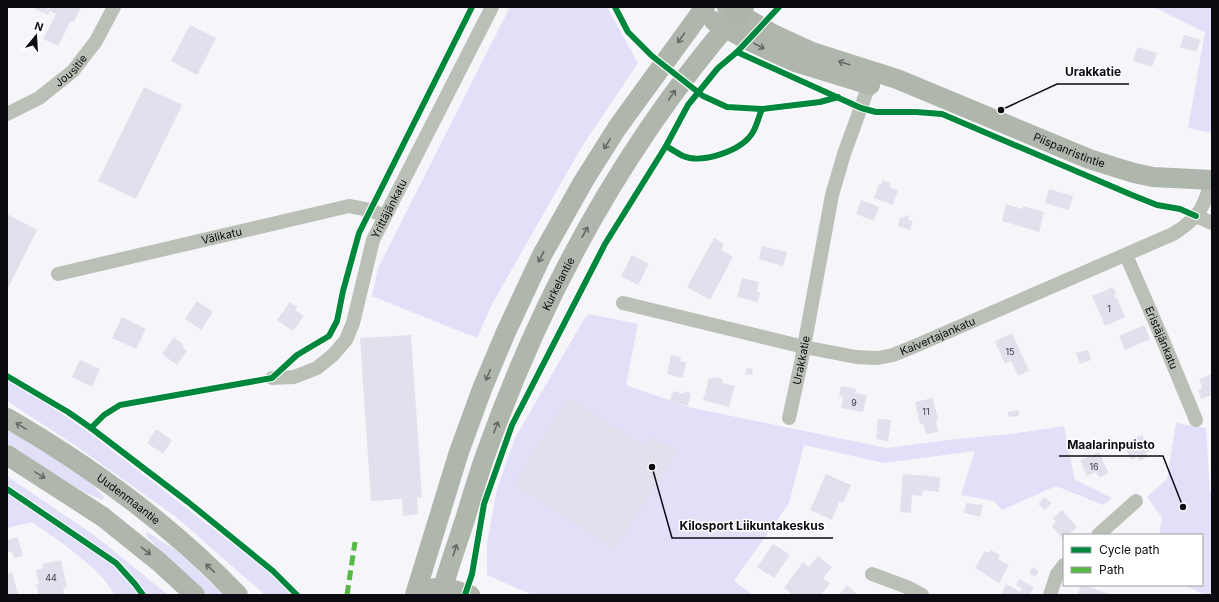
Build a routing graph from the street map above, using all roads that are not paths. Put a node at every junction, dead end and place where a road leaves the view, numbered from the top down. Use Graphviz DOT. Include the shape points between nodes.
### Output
graph roads {
  1 [pos="114,7"];
  2 [pos="492,7"];
  3 [pos="698,9"];
  4 [pos="733,14"];
  5 [pos="872,78"];
  6 [pos="7,114"];
  7 [pos="1212,179"];
  8 [pos="384,216"];
  9 [pos="1196,216"];
  10 [pos="1212,223"];
  11 [pos="1126,255"];
  12 [pos="58,274"];
  13 [pos="623,303"];
  14 [pos="804,347"];
  15 [pos="272,378"];
  16 [pos="7,418"];
  17 [pos="789,418"];
  18 [pos="1196,420"];
  19 [pos="7,455"];
  20 [pos="1136,501"];
  21 [pos="1099,534"];
  22 [pos="1063,566"];
  23 [pos="872,574"];
  24 [pos="442,591"];
  25 [pos="418,593"];
  26 [pos="195,595"];
  27 [pos="238,595"];
  28 [pos="470,595"];
  29 [pos="922,595"];
  30 [pos="1050,595"];
  1 -- 6 [label="street, Jousitie" via="96,41 73,71 39,98"];
  2 -- 8 [label="street, Yrittäjänkatu" via="409,172"];
  3 -- 4 [label="main road, Piispanristintie"];
  3 -- 25 [label="main road, one-way" via="617,128 542,255 482,389 459,452"];
  4 -- 5 [label="main road, Piispanristintie"];
  24 -- 4 [label="main road, Kurkelantie, one-way" via="485,456 532,338 567,266 639,143"];
  5 -- 7 [label="main road, Piispanristintie" via="896,90 934,94 1089,159 1134,173 1154,177"];
  5 -- 14 [label="street, Urakkatie" via="832,195"];
  7 -- 9 [label="street, Kaivertajankatu"];
  8 -- 12 [label="street, Välikatu" via="349,206"];
  8 -- 15 [label="street, Yrittäjänkatu" via="373,240 353,323 346,340 333,356 317,368 294,377"];
  9 -- 10 [label="street"];
  9 -- 11 [label="street, Kaivertajankatu" via="1173,234"];
  11 -- 14 [label="street, Kaivertajankatu" via="893,355 861,358"];
  11 -- 18 [label="street, Eristäjänkatu"];
  13 -- 14 [label="street, Kaivertajankatu"];
  14 -- 17 [label="street, Urakkatie"];
  27 -- 16 [label="main road, Uudenmaantie, one-way" via="168,528 75,461"];
  19 -- 26 [label="main road, one-way" via="103,517"];
  20 -- 21 [label="street"];
  22 -- 30 [label="street" via="1057,574"];
  23 -- 29 [label="street" via="907,586"];
  24 -- 25 [label="main road"];
  24 -- 28 [label="main road"];
}
